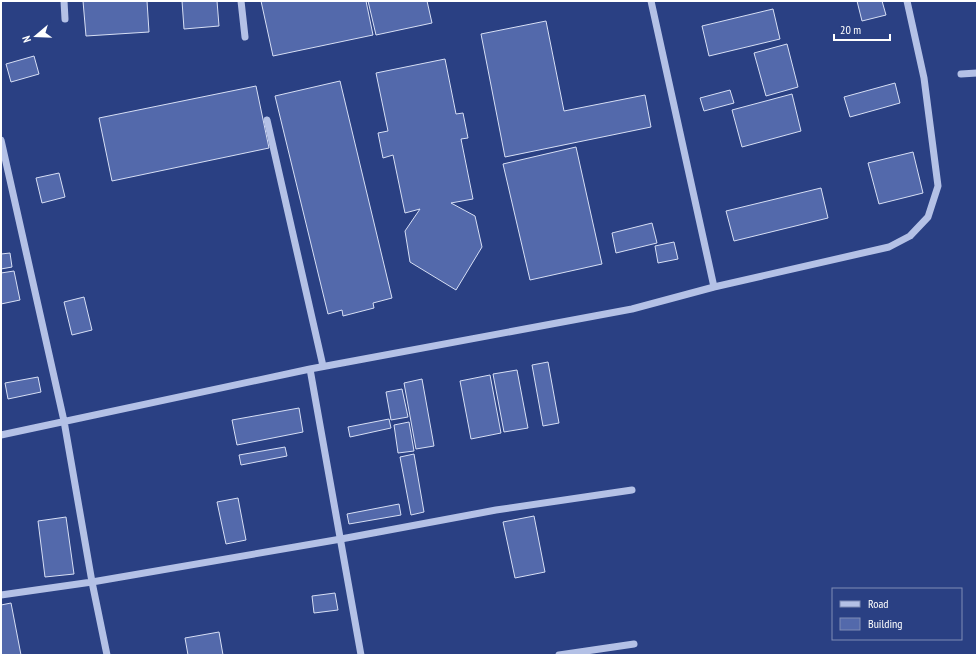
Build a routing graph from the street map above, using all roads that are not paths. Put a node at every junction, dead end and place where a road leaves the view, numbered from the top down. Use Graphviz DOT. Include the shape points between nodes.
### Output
graph roads {
  1 [pos="64,1"];
  2 [pos="241,1"];
  3 [pos="651,1"];
  4 [pos="907,1"];
  5 [pos="66,19"];
  6 [pos="245,37"];
  7 [pos="977,73"];
  8 [pos="961,74"];
  9 [pos="267,120"];
  10 [pos="1,140"];
  11 [pos="714,287"];
  12 [pos="323,366"];
  13 [pos="310,368"];
  14 [pos="64,421"];
  15 [pos="1,435"];
  16 [pos="632,490"];
  17 [pos="341,539"];
  18 [pos="92,582"];
  19 [pos="1,595"];
  20 [pos="634,644"];
  21 [pos="107,655"];
  22 [pos="361,655"];
  23 [pos="559,655"];
  1 -- 5 [label="street"];
  2 -- 6 [label="street"];
  3 -- 11 [label="street"];
  4 -- 11 [label="street" via="924,78 938,186 928,217 910,236 889,246"];
  7 -- 8 [label="street"];
  9 -- 12 [label="street"];
  10 -- 14 [label="street"];
  11 -- 12 [label="street" via="632,309"];
  12 -- 13 [label="street"];
  13 -- 14 [label="street"];
  13 -- 17 [label="street"];
  14 -- 15 [label="street"];
  14 -- 18 [label="street"];
  16 -- 17 [label="street" via="496,510"];
  17 -- 18 [label="street"];
  17 -- 22 [label="street"];
  18 -- 19 [label="street"];
  18 -- 21 [label="street"];
  20 -- 23 [label="street"];
}
